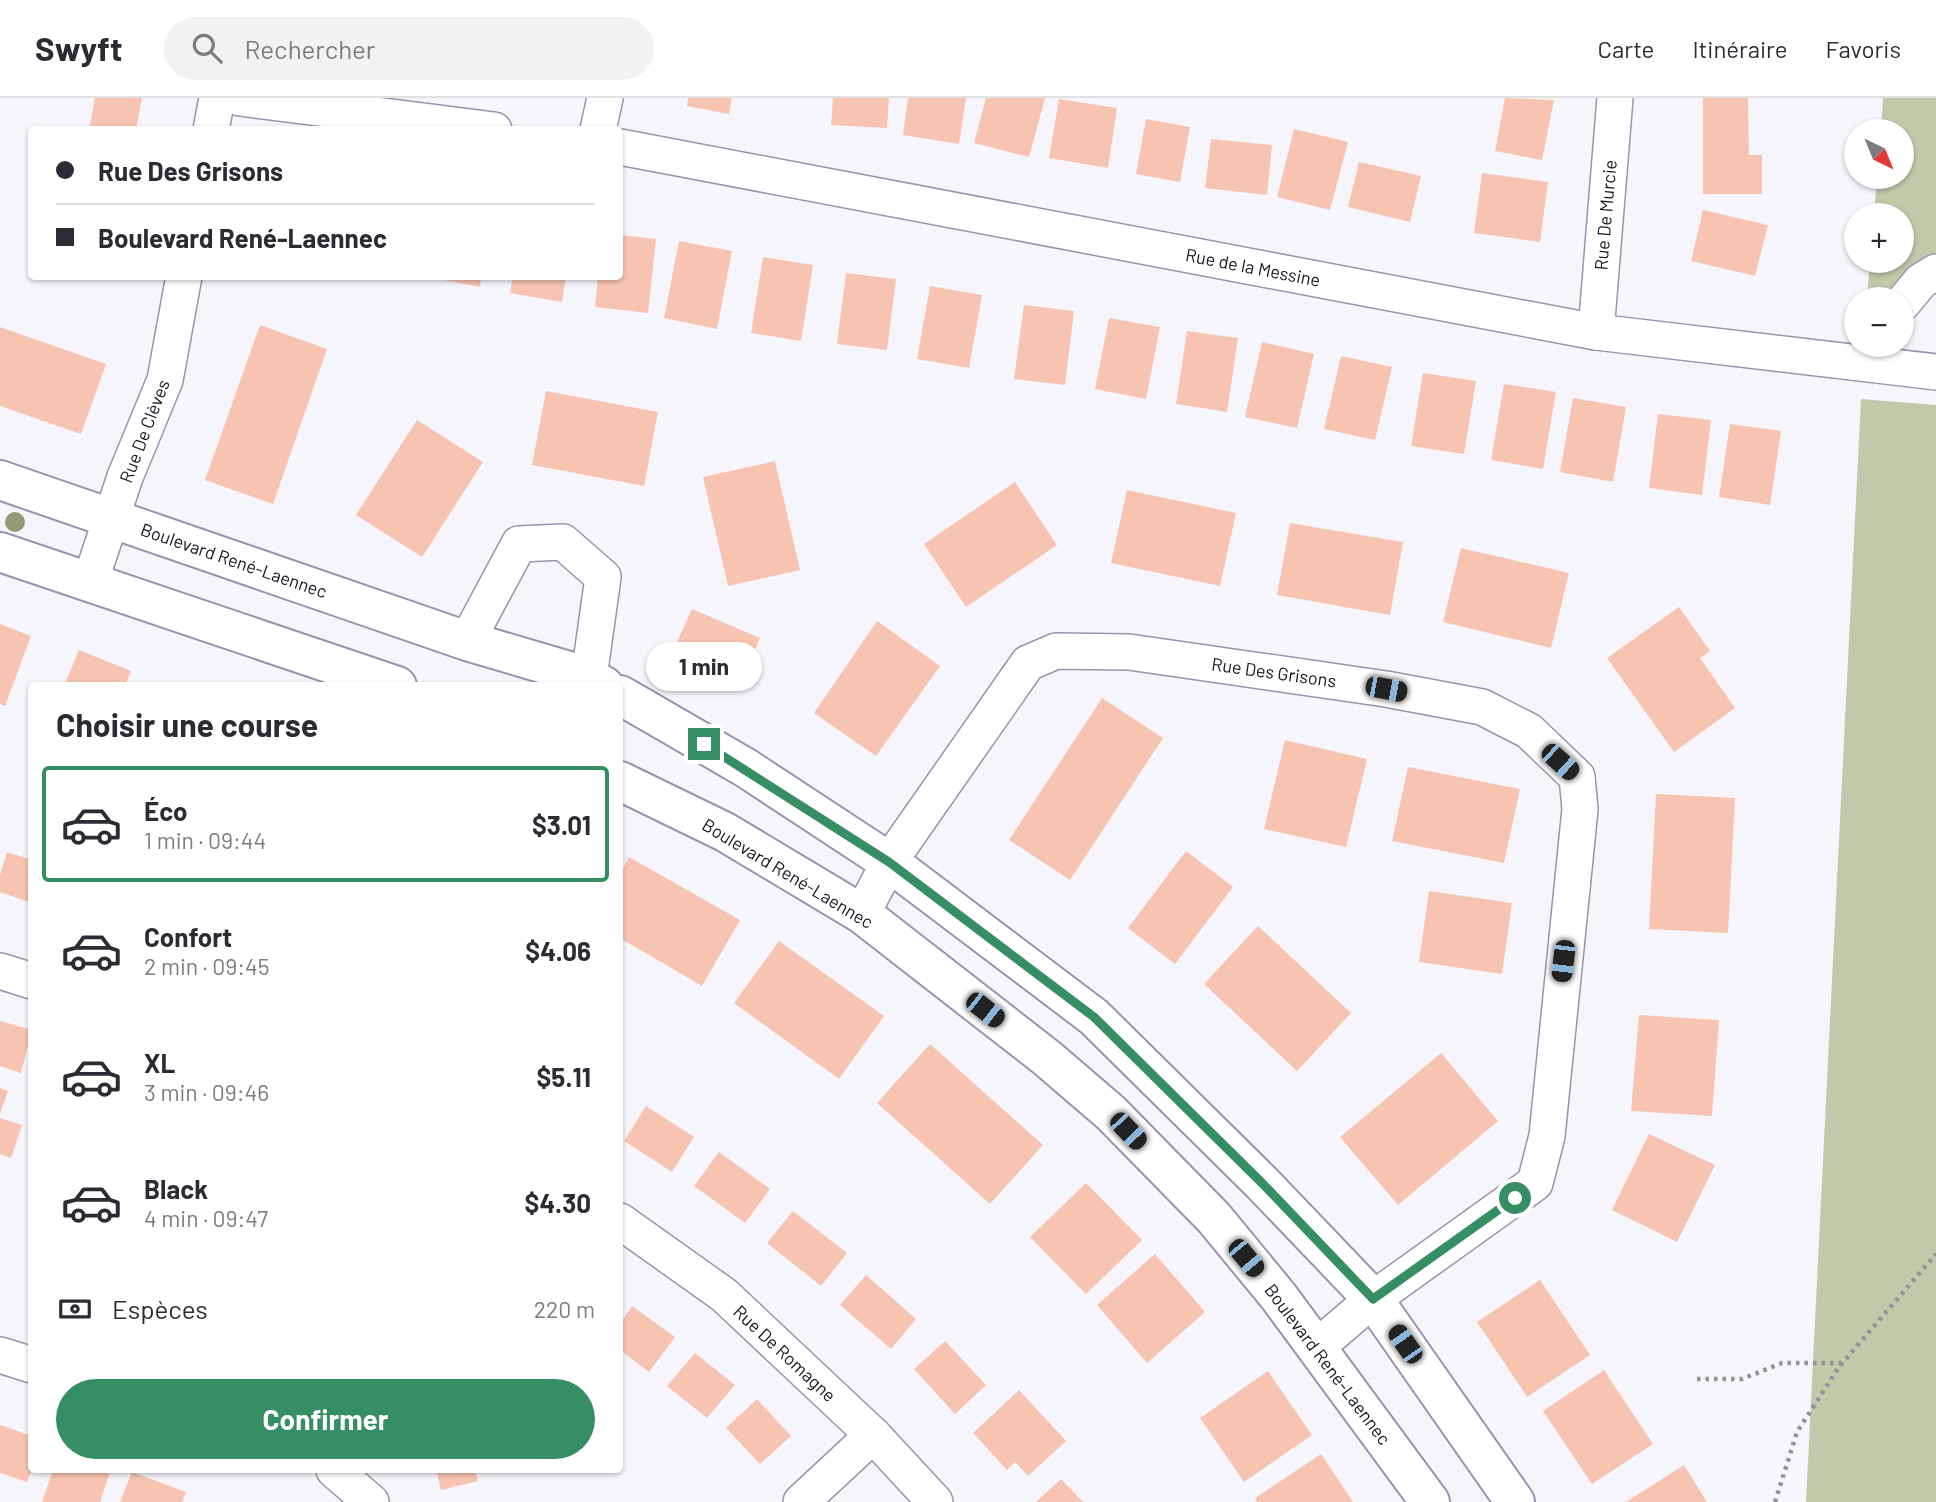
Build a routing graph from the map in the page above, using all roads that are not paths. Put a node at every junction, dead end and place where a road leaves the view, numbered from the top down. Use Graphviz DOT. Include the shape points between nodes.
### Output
graph roads {
  1 [pos="217,98"];
  2 [pos="240,98"];
  3 [pos="605,98"];
  4 [pos="1615,98"];
  5 [pos="212,126"];
  6 [pos="462,126"];
  7 [pos="599,126"];
  8 [pos="623,148"];
  9 [pos="1936,272"];
  10 [pos="183,280"];
  11 [pos="1914,289"];
  12 [pos="1596,332"];
  13 [pos="1844,352"];
  14 [pos="1894,357"];
  15 [pos="1936,372"];
  16 [pos="0,480"];
  17 [pos="112,518"];
  18 [pos="0,552"];
  19 [pos="90,582"];
  20 [pos="467,641"];
  21 [pos="385,682"];
  22 [pos="592,682"];
  23 [pos="604,682"];
  24 [pos="623,697"];
  25 [pos="623,782"];
  26 [pos="889,862"];
  27 [pos="862,914"];
  28 [pos="0,971"];
  29 [pos="28,980"];
  30 [pos="623,1224"];
  31 [pos="1373,1299"];
  32 [pos="1317,1347"];
  33 [pos="0,1355"];
  34 [pos="28,1364"];
  35 [pos="873,1435"];
  36 [pos="337,1473"];
  37 [pos="371,1502"];
  38 [pos="801,1502"];
  39 [pos="935,1502"];
  40 [pos="1430,1502"];
  41 [pos="1515,1502"];
  1 -- 5 [label="street"];
  2 -- 6 [label="street"];
  3 -- 7 [label="street"];
  4 -- 12 [label="street, Rue De Murcie"];
  8 -- 12 [label="street, Rue de la Messine"];
  9 -- 11 [label="street"];
  10 -- 17 [label="street, Rue De Clèves" via="165,380"];
  12 -- 13 [label="street, Rue de la Messine"];
  14 -- 15 [label="street, Rue de la Messine"];
  16 -- 17 [label="street, Boulevard René-Laennec"];
  17 -- 19 [label="street, Rue De Clèves"];
  17 -- 20 [label="street, Boulevard René-Laennec"];
  18 -- 19 [label="street"];
  19 -- 21 [label="street"];
  20 -- 22 [label="street, Boulevard René-Laennec"];
  20 -- 23 [label="street" via="519,544 563,542 603,577"];
  24 -- 26 [label="street, Boulevard René-Laennec" via="746,768"];
  25 -- 27 [label="street, Boulevard René-Laennec" via="726,832"];
  26 -- 27 [label="street, Rue Des Grisons"];
  26 -- 31 [label="street, Boulevard René-Laennec" via="1094,1017"];
  26 -- 31 [label="street, Rue Des Grisons" via="1028,663 1056,651 1129,652 1386,689 1482,707 1529,731 1577,777 1580,809 1547,1136 1535,1183"];
  27 -- 32 [label="street, Boulevard René-Laennec" via="1111,1113 1214,1219"];
  28 -- 29 [label="street"];
  30 -- 35 [label="street, Rue De Romagne" via="724,1295"];
  31 -- 32 [label="street, Rue Des Grisons"];
  31 -- 41 [label="street, Boulevard René-Laennec"];
  32 -- 40 [label="street, Boulevard René-Laennec"];
  33 -- 34 [label="street"];
  35 -- 38 [label="street"];
  35 -- 39 [label="street, Rue De Romagne"];
  36 -- 37 [label="street"];
}
